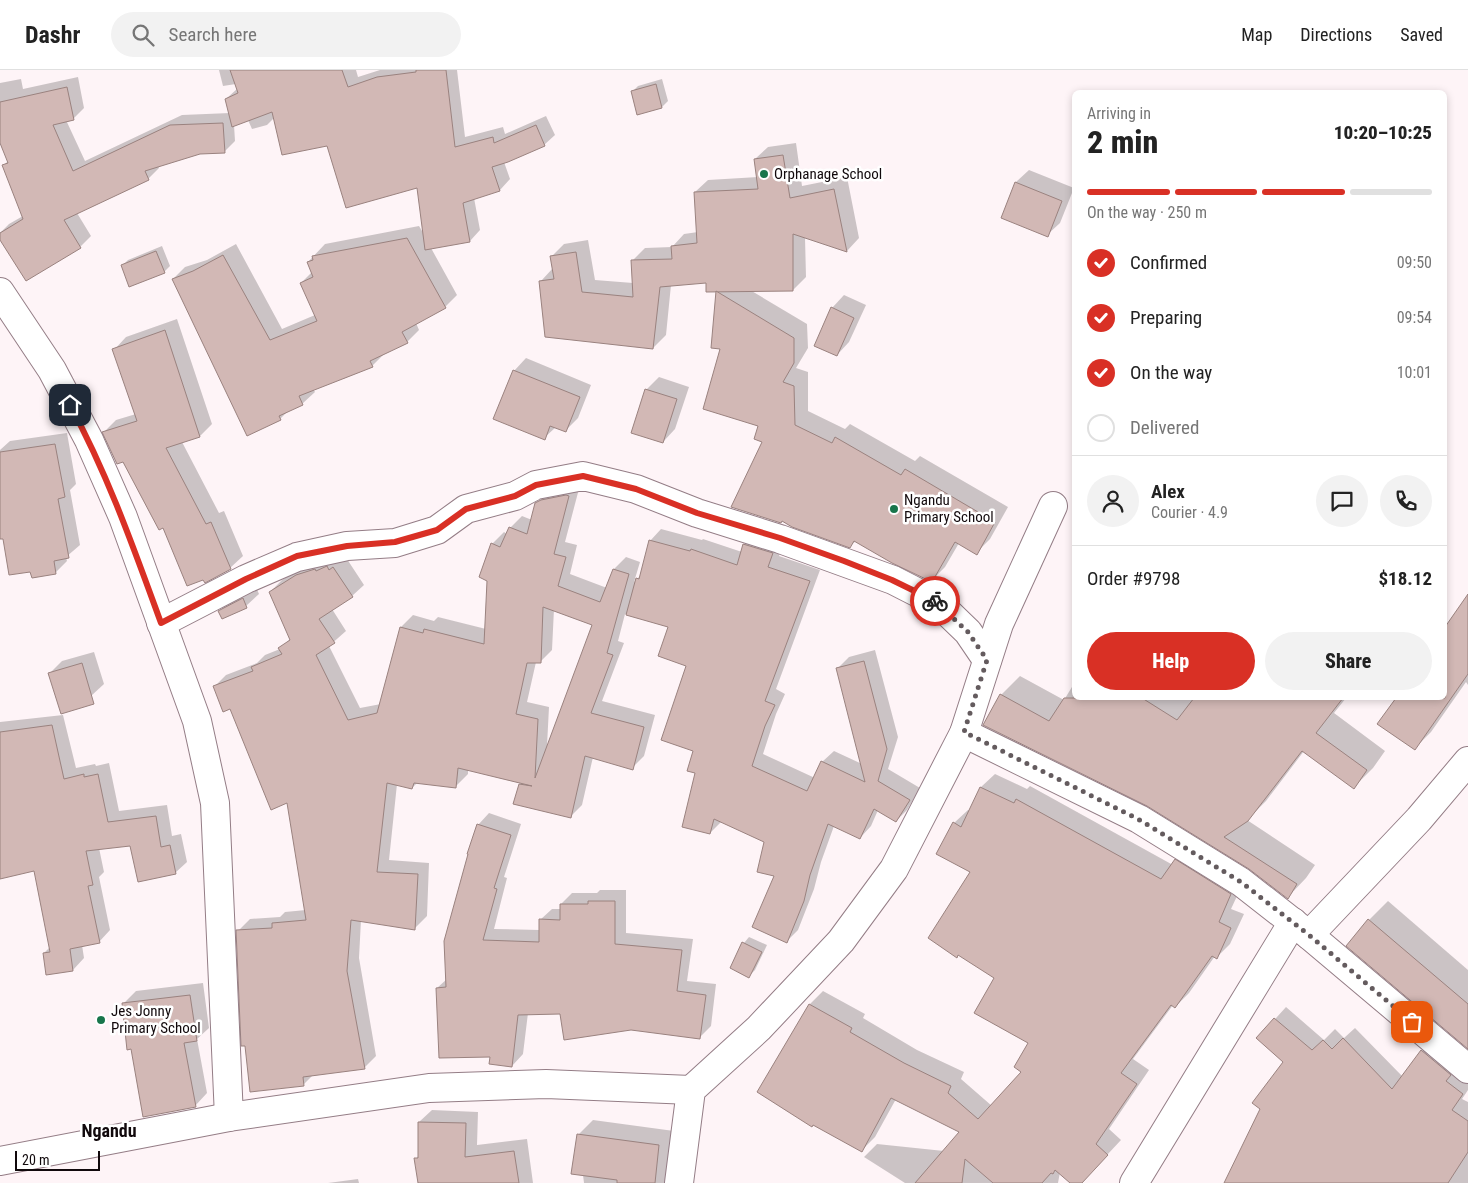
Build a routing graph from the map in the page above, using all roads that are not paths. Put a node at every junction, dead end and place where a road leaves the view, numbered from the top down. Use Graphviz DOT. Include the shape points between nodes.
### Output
graph roads {
  1 [pos="0,292"];
  2 [pos="1053,506"];
  3 [pos="161,623"];
  4 [pos="987,660"];
  5 [pos="964,732"];
  6 [pos="1468,761"];
  7 [pos="1301,929"];
  8 [pos="1468,1069"];
  9 [pos="691,1090"];
  10 [pos="229,1117"];
  11 [pos="0,1161"];
  12 [pos="679,1183"];
  13 [pos="1134,1183"];
  1 -- 3 [label="street" via="52,370 89,440 123,517"];
  2 -- 4 [label="street" via="999,624"];
  3 -- 4 [label="street" via="297,556 347,546 395,542 437,530 466,509 515,496 536,485 583,476 636,489 892,580 938,603 968,632"];
  3 -- 10 [label="street" via="197,720 215,803"];
  4 -- 5 [label="street"];
  5 -- 7 [label="street" via="1138,819 1241,882"];
  5 -- 9 [label="street" via="894,869 847,933 759,1028"];
  6 -- 7 [label="street" via="1419,819"];
  7 -- 8 [label="street"];
  7 -- 13 [label="street"];
  9 -- 10 [label="street" via="546,1084 429,1088"];
  9 -- 12 [label="street"];
  10 -- 11 [label="street"];
}
